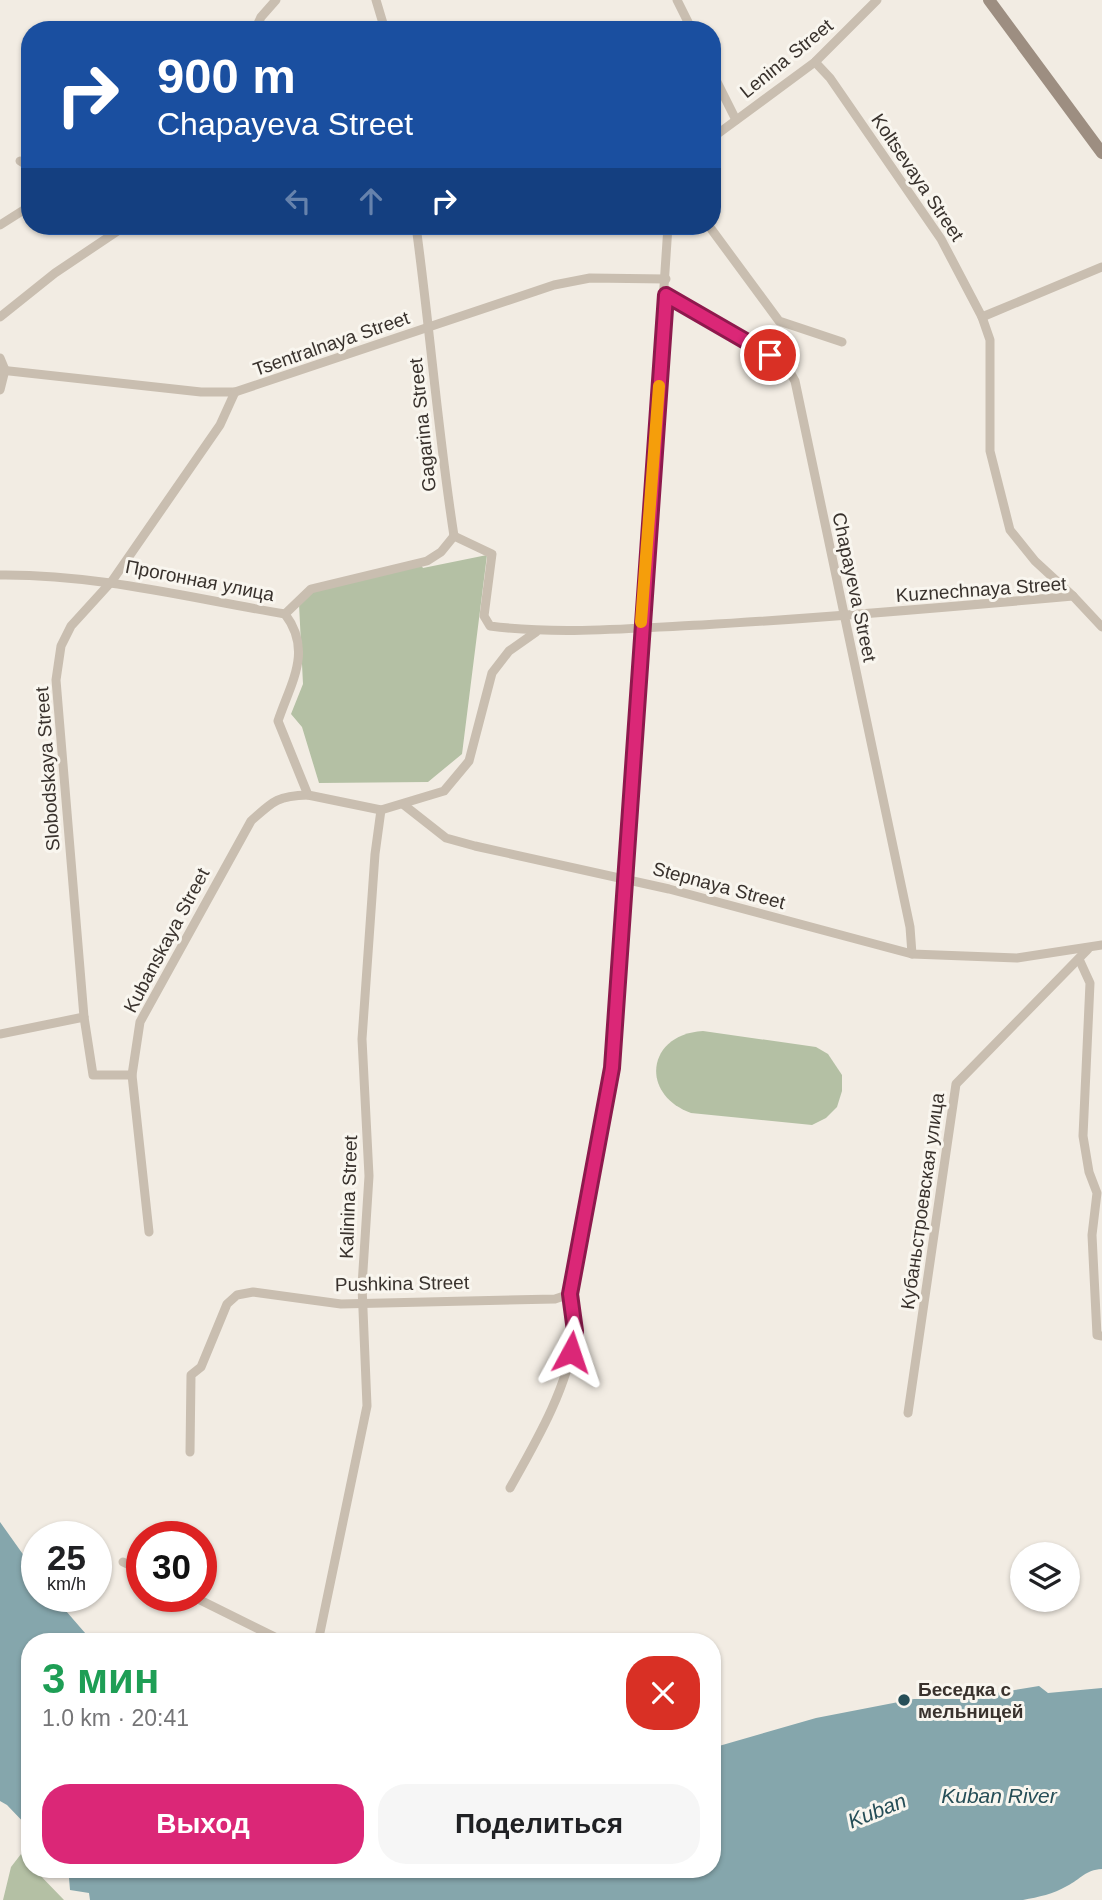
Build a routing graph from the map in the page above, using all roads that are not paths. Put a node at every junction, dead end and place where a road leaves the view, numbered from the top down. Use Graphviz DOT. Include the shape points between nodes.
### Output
graph roads {
  1 [pos="276,0"];
  2 [pos="376,0"];
  3 [pos="677,0"];
  4 [pos="877,0"];
  5 [pos="989,0"];
  6 [pos="259,21"];
  7 [pos="382,21"];
  8 [pos="688,21"];
  9 [pos="815,62"];
  10 [pos="721,90"];
  11 [pos="736,120"];
  12 [pos="721,131"];
  13 [pos="1102,153"];
  14 [pos="21,212"];
  15 [pos="0,225"];
  16 [pos="110,235"];
  17 [pos="417,235"];
  18 [pos="668,235"];
  19 [pos="716,235"];
  20 [pos="1102,267"];
  21 [pos="666,279"];
  22 [pos="666,295"];
  23 [pos="0,317"];
  24 [pos="982,317"];
  25 [pos="430,328"];
  26 [pos="842,342"];
  27 [pos="0,358"];
  28 [pos="2,370"];
  29 [pos="0,390"];
  30 [pos="235,392"];
  31 [pos="454,536"];
  32 [pos="0,575"];
  33 [pos="112,581"];
  34 [pos="1073,596"];
  35 [pos="285,614"];
  36 [pos="844,617"];
  37 [pos="641,628"];
  38 [pos="1102,628"];
  39 [pos="536,632"];
  40 [pos="308,794"];
  41 [pos="404,805"];
  42 [pos="382,810"];
  43 [pos="623,878"];
  44 [pos="1102,945"];
  45 [pos="1088,949"];
  46 [pos="912,954"];
  47 [pos="1079,959"];
  48 [pos="84,1017"];
  49 [pos="0,1034"];
  50 [pos="132,1075"];
  51 [pos="149,1231"];
  52 [pos="570,1294"];
  53 [pos="363,1302"];
  54 [pos="1099,1335"];
  55 [pos="908,1413"];
  56 [pos="190,1452"];
  57 [pos="510,1488"];
  58 [pos="123,1562"];
  59 [pos="126,1563"];
  60 [pos="217,1608"];
  61 [pos="267,1633"];
  62 [pos="320,1633"];
  1 -- 6 [label="street"];
  2 -- 7 [label="street"];
  3 -- 8 [label="street"];
  4 -- 9 [label="street, Lenina Street"];
  5 -- 13 [label="street"];
  9 -- 11 [label="street, Lenina Street"];
  9 -- 24 [label="street, Koltsevaya Street" via="941,239"];
  10 -- 11 [label="street"];
  11 -- 12 [label="street, Lenina Street"];
  14 -- 15 [label="street"];
  16 -- 23 [label="street"];
  17 -- 25 [label="street, Gagarina Street"];
  18 -- 21 [label="street"];
  19 -- 26 [label="street" via="779,321"];
  20 -- 24 [label="street"];
  21 -- 22 [label="street"];
  21 -- 25 [label="street, Tsentralnaya Street" via="590,278 554,285"];
  22 -- 36 [label="street, Chapayeva Street" via="786,365 794,382"];
  22 -- 37 [label="street"];
  24 -- 34 [label="street, Koltsevaya Street" via="990,340 990,451 1010,530"];
  25 -- 30 [label="street, Tsentralnaya Street"];
  25 -- 31 [label="street, Gagarina Street" via="438,435"];
  27 -- 28 [label="street"];
  28 -- 29 [label="street"];
  28 -- 30 [label="street, Tsentralnaya Street"];
  30 -- 33 [label="street, Slobodskaya Street" via="220,425"];
  31 -- 35 [label="street, Прогонная улица" via="427,561 311,589"];
  31 -- 39 [label="street, Kuznechnaya Street" via="492,554 485,622"];
  32 -- 33 [label="street, Прогонная улица"];
  33 -- 35 [label="street, Прогонная улица"];
  33 -- 48 [label="street, Slobodskaya Street" via="71,626 61,646 56,680"];
  34 -- 36 [label="street, Kuznechnaya Street"];
  34 -- 38 [label="street, Kuznechnaya Street"];
  35 -- 40 [label="street" via="296,629 300,663 278,721"];
  36 -- 37 [label="street, Kuznechnaya Street"];
  36 -- 46 [label="street, Chapayeva Street"];
  37 -- 39 [label="street, Kuznechnaya Street"];
  37 -- 43 [label="street"];
  39 -- 41 [label="street" via="509,651 492,673 469,761 458,778 444,791"];
  40 -- 42 [label="street"];
  40 -- 50 [label="street, Kubanskaya Street" via="273,800 251,821 140,1022"];
  41 -- 42 [label="street"];
  41 -- 43 [label="street, Stepnaya Street" via="446,838"];
  42 -- 53 [label="street, Kalinina Street" via="362,1028 369,1176"];
  43 -- 46 [label="street, Stepnaya Street"];
  43 -- 52 [label="street" via="612,1068"];
  44 -- 45 [label="street, Stepnaya Street"];
  45 -- 46 [label="street, Stepnaya Street" via="1017,958"];
  45 -- 47 [label="street, Кубаньстроевская улица"];
  47 -- 54 [label="street" via="1090,983 1083,1136 1097,1193 1092,1235"];
  47 -- 55 [label="street, Кубаньстроевская улица" via="956,1084"];
  48 -- 49 [label="street"];
  48 -- 50 [label="street, Slobodskaya Street" via="93,1075"];
  50 -- 51 [label="street, Kubanskaya Street"];
  52 -- 53 [label="street, Pushkina Street" via="555,1299"];
  52 -- 57 [label="street" via="575,1331 568,1373"];
  53 -- 56 [label="street, Pushkina Street" via="341,1304 253,1292 237,1295 227,1304 201,1367 191,1375"];
  53 -- 62 [label="street, Kalinina Street" via="367,1406"];
  58 -- 59 [label="street"];
  60 -- 61 [label="street"];
}
